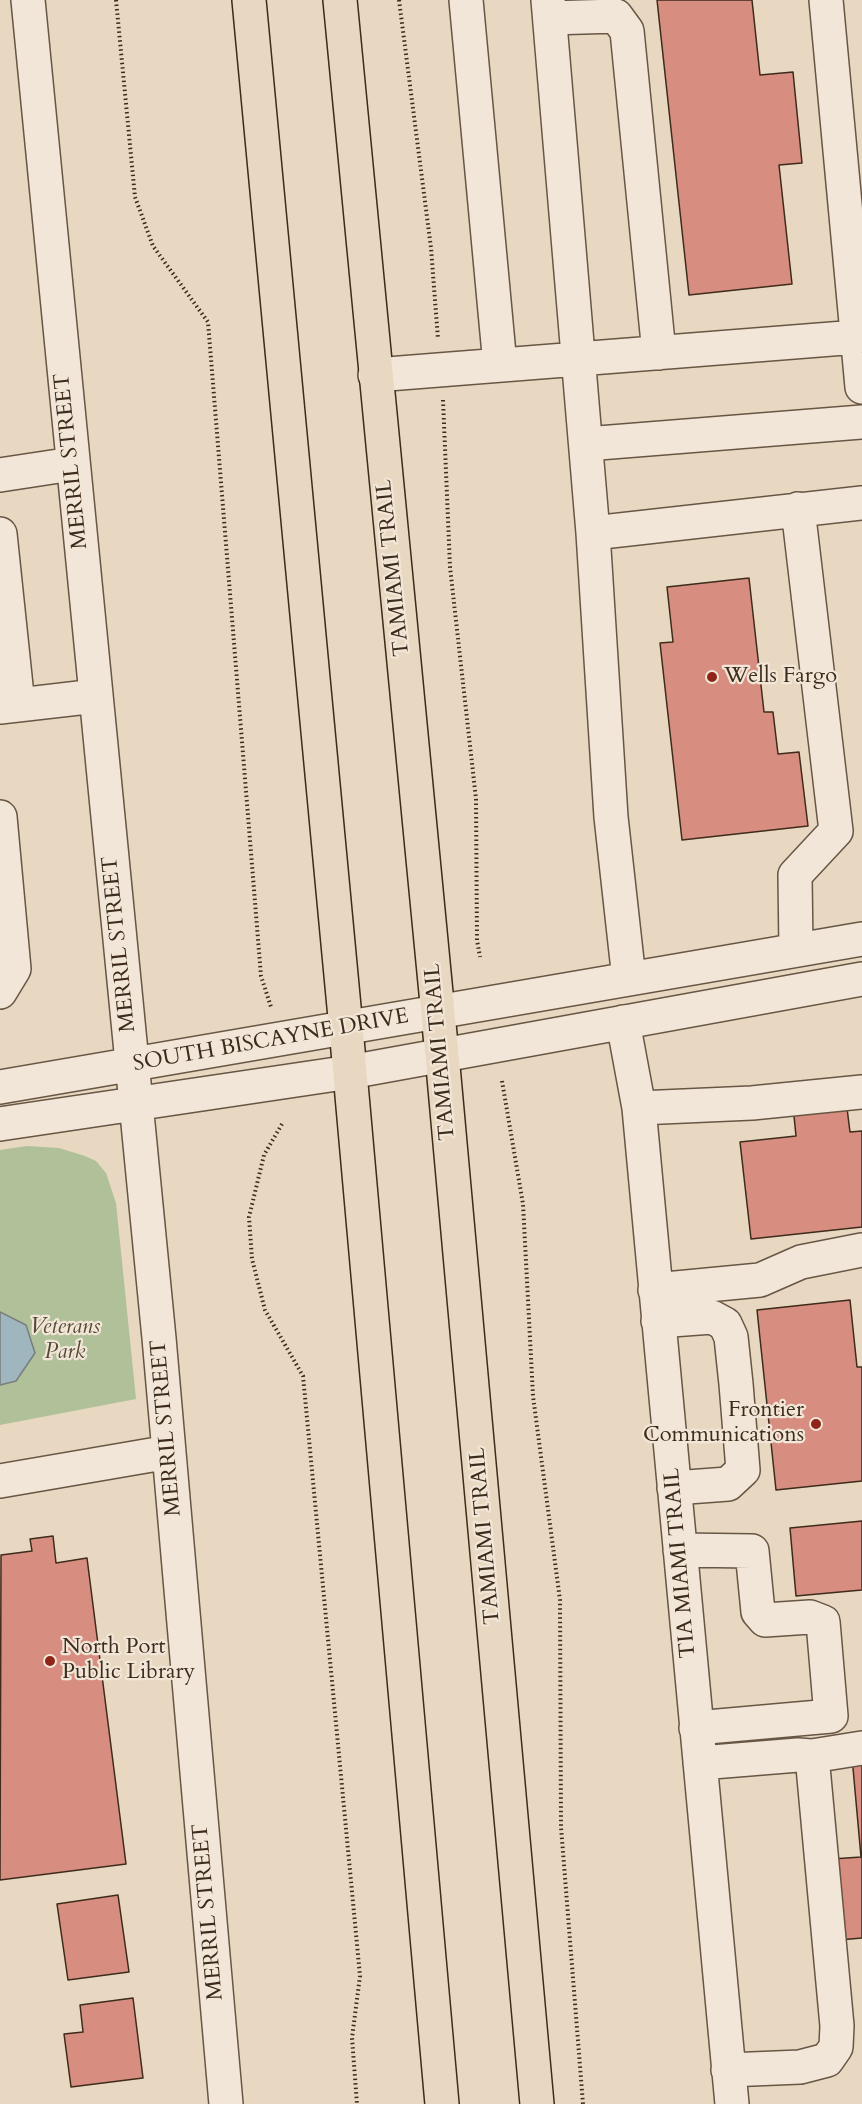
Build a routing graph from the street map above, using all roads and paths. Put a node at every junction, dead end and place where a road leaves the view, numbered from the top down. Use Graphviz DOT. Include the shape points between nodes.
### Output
graph roads {
  1 [pos="28,0"];
  2 [pos="116,0"];
  3 [pos="249,0"];
  4 [pos="340,0"];
  5 [pos="399,0"];
  6 [pos="466,0"];
  7 [pos="826,0"];
  8 [pos="549,9"];
  9 [pos="857,337"];
  10 [pos="659,353"];
  11 [pos="578,359"];
  12 [pos="500,365"];
  13 [pos="441,370"];
  14 [pos="375,375"];
  15 [pos="862,387"];
  16 [pos="862,422"];
  17 [pos="586,444"];
  18 [pos="72,464"];
  19 [pos="0,475"];
  20 [pos="862,503"];
  21 [pos="798,509"];
  22 [pos="593,533"];
  23 [pos="0,534"];
  24 [pos="4,600"];
  25 [pos="96,696"];
  26 [pos="9,706"];
  27 [pos="0,817"];
  28 [pos="862,939"];
  29 [pos="796,950"];
  30 [pos="480,957"];
  31 [pos="629,979"];
  32 [pos="862,979"];
  33 [pos="0,992"];
  34 [pos="271,1007"];
  35 [pos="437,1012"];
  36 [pos="623,1022"];
  37 [pos="346,1028"];
  38 [pos="442,1055"];
  39 [pos="132,1064"];
  40 [pos="350,1072"];
  41 [pos="502,1081"];
  42 [pos="0,1087"];
  43 [pos="862,1092"];
  44 [pos="136,1102"];
  45 [pos="639,1108"];
  46 [pos="0,1124"];
  47 [pos="282,1124"];
  48 [pos="862,1250"];
  49 [pos="657,1306"];
  50 [pos="169,1452"];
  51 [pos="0,1481"];
  52 [pos="674,1488"];
  53 [pos="680,1550"];
  54 [pos="696,1728"];
  55 [pos="862,1748"];
  56 [pos="805,1755"];
  57 [pos="700,1762"];
  58 [pos="729,2070"];
  59 [pos="226,2104"];
  60 [pos="357,2104"];
  61 [pos="442,2104"];
  62 [pos="537,2104"];
  63 [pos="582,2104"];
  64 [pos="732,2104"];
  1 -- 18 [label="street, MERRIL STREET"];
  2 -- 34 [label="path" via="135,197 153,246 208,322 261,976"];
  3 -- 37 [label="main road"];
  4 -- 14 [label="main road, TAMIAMI TRAIL"];
  5 -- 13 [label="path" via="431,248"];
  6 -- 12 [label="street"];
  7 -- 9 [label="street"];
  8 -- 10 [label="street" via="616,16 627,31"];
  8 -- 11 [label="street"];
  9 -- 10 [label="street"];
  9 -- 15 [label="street"];
  10 -- 11 [label="street"];
  11 -- 12 [label="street"];
  11 -- 17 [label="street"];
  12 -- 13 [label="street"];
  13 -- 14 [label="street"];
  13 -- 30 [label="path" via="450,567 476,799"];
  14 -- 35 [label="main road, TAMIAMI TRAIL"];
  16 -- 17 [label="street"];
  17 -- 22 [label="street"];
  18 -- 19 [label="street"];
  18 -- 25 [label="street, MERRIL STREET"];
  20 -- 21 [label="street"];
  21 -- 22 [label="street"];
  21 -- 29 [label="street" via="836,831 795,875"];
  22 -- 31 [label="street" via="611,817"];
  23 -- 24 [label="street"];
  24 -- 26 [label="street"];
  25 -- 26 [label="street"];
  25 -- 39 [label="street, MERRIL STREET"];
  27 -- 33 [label="street" via="14,969"];
  28 -- 29 [label="street, SOUTH BISCAYNE DRIVE"];
  29 -- 31 [label="street, SOUTH BISCAYNE DRIVE"];
  31 -- 35 [label="street, SOUTH BISCAYNE DRIVE"];
  32 -- 36 [label="street, SOUTH BISCAYNE DRIVE"];
  35 -- 37 [label="street, SOUTH BISCAYNE DRIVE"];
  35 -- 38 [label="main road, TAMIAMI TRAIL"];
  36 -- 38 [label="street, SOUTH BISCAYNE DRIVE"];
  36 -- 45 [label="street, TIA MIAMI TRAIL"];
  37 -- 39 [label="street, SOUTH BISCAYNE DRIVE"];
  37 -- 40 [label="main road"];
  38 -- 40 [label="street, SOUTH BISCAYNE DRIVE"];
  38 -- 62 [label="main road, TAMIAMI TRAIL"];
  39 -- 42 [label="street, SOUTH BISCAYNE DRIVE"];
  39 -- 44 [label="street, MERRIL STREET"];
  40 -- 44 [label="street, SOUTH BISCAYNE DRIVE"];
  40 -- 61 [label="main road"];
  41 -- 63 [label="path" via="523,1204 533,1396 560,1600 561,1827"];
  43 -- 45 [label="street"];
  44 -- 46 [label="street, SOUTH BISCAYNE DRIVE"];
  44 -- 50 [label="street, MERRIL STREET"];
  45 -- 49 [label="street, TIA MIAMI TRAIL"];
  47 -- 60 [label="path" via="264,1155 249,1217 252,1259 265,1310 303,1376 360,1976 352,2038"];
  48 -- 49 [label="street" via="801,1262 760,1280"];
  49 -- 52 [label="street, TIA MIAMI TRAIL"];
  49 -- 52 [label="street" via="712,1317 725,1324 731,1337 736,1384 743,1470 728,1484"];
  50 -- 51 [label="street"];
  50 -- 59 [label="street, MERRIL STREET"];
  52 -- 53 [label="street, TIA MIAMI TRAIL"];
  53 -- 54 [label="street, TIA MIAMI TRAIL"];
  53 -- 54 [label="street" via="752,1551 758,1612 765,1620 810,1617 823,1622 831,1716"];
  54 -- 57 [label="street, TIA MIAMI TRAIL"];
  55 -- 56 [label="street"];
  56 -- 57 [label="street"];
  56 -- 58 [label="street" via="837,2026 836,2047 827,2060 800,2067"];
  57 -- 58 [label="street, TIA MIAMI TRAIL"];
  58 -- 64 [label="street, TIA MIAMI TRAIL"];
}
